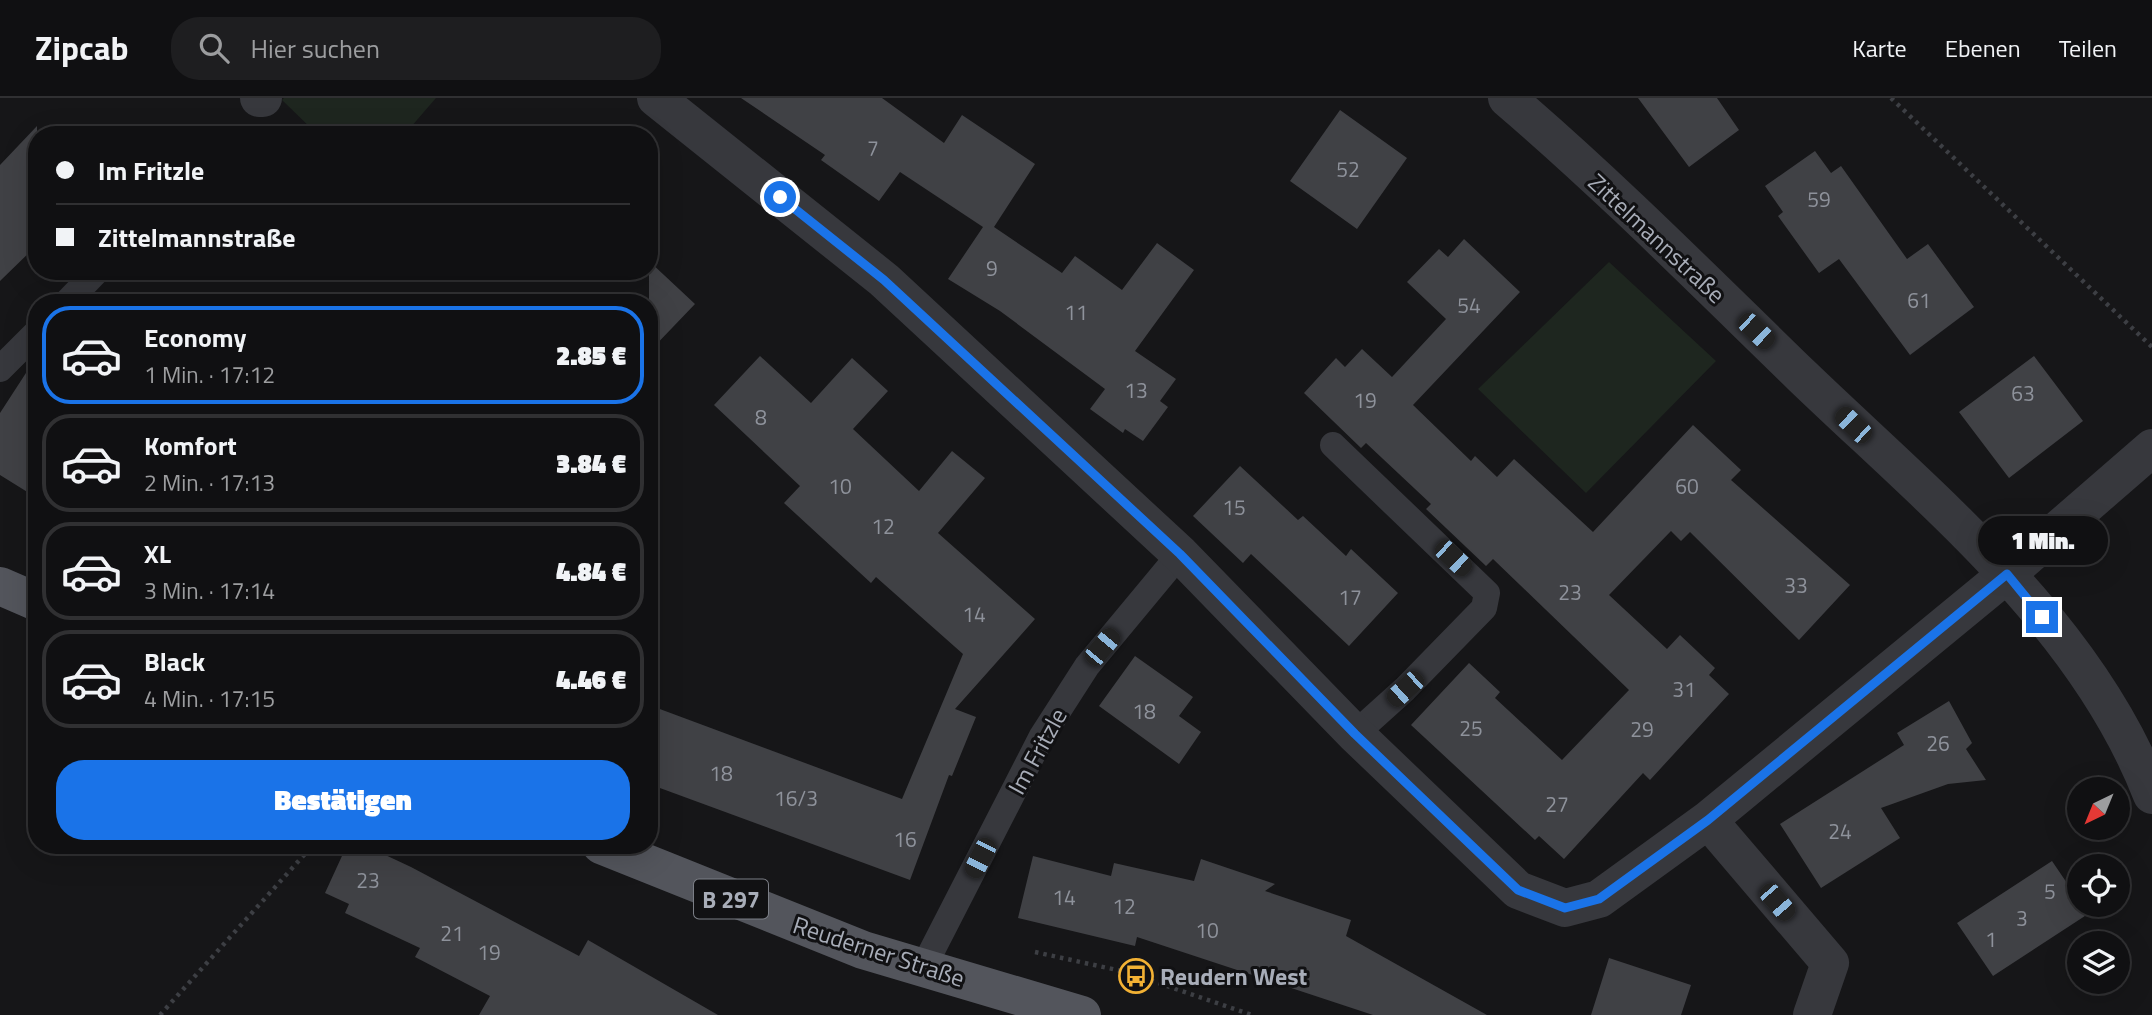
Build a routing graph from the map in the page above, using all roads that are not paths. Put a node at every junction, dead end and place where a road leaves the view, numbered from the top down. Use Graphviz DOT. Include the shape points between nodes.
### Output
graph roads {
  1 [pos="656,98"];
  2 [pos="1507,98"];
  3 [pos="88,280"];
  4 [pos="75,294"];
  5 [pos="28,341"];
  6 [pos="0,369"];
  7 [pos="1333,445"];
  8 [pos="2152,448"];
  9 [pos="1180,554"];
  10 [pos="2007,574"];
  11 [pos="0,586"];
  12 [pos="28,598"];
  13 [pos="1355,734"];
  14 [pos="2152,795"];
  15 [pos="1708,820"];
  16 [pos="623,854"];
  17 [pos="923,968"];
  18 [pos="1082,1015"];
  19 [pos="1812,1015"];
  1 -- 9 [label="street" via="884,280"];
  2 -- 10 [label="street, Zittelmannstraße"];
  3 -- 4 [label="lane"];
  5 -- 6 [label="lane"];
  7 -- 13 [label="lane" via="1486,593 1484,608"];
  8 -- 10 [label="street"];
  9 -- 13 [label="street"];
  9 -- 17 [label="lane, Im Fritzle" via="1087,666 1042,736"];
  10 -- 14 [label="street, Zittelmannstraße" via="2077,661 2135,751"];
  10 -- 15 [label="street"];
  11 -- 12 [label="main road"];
  13 -- 15 [label="street" via="1518,890 1565,908 1599,899"];
  15 -- 19 [label="street" via="1830,963"];
  16 -- 17 [label="main road, Reuderner Straße / B 297" via="863,950"];
  17 -- 18 [label="main road, Reuderner Straße / B 297"];
}
